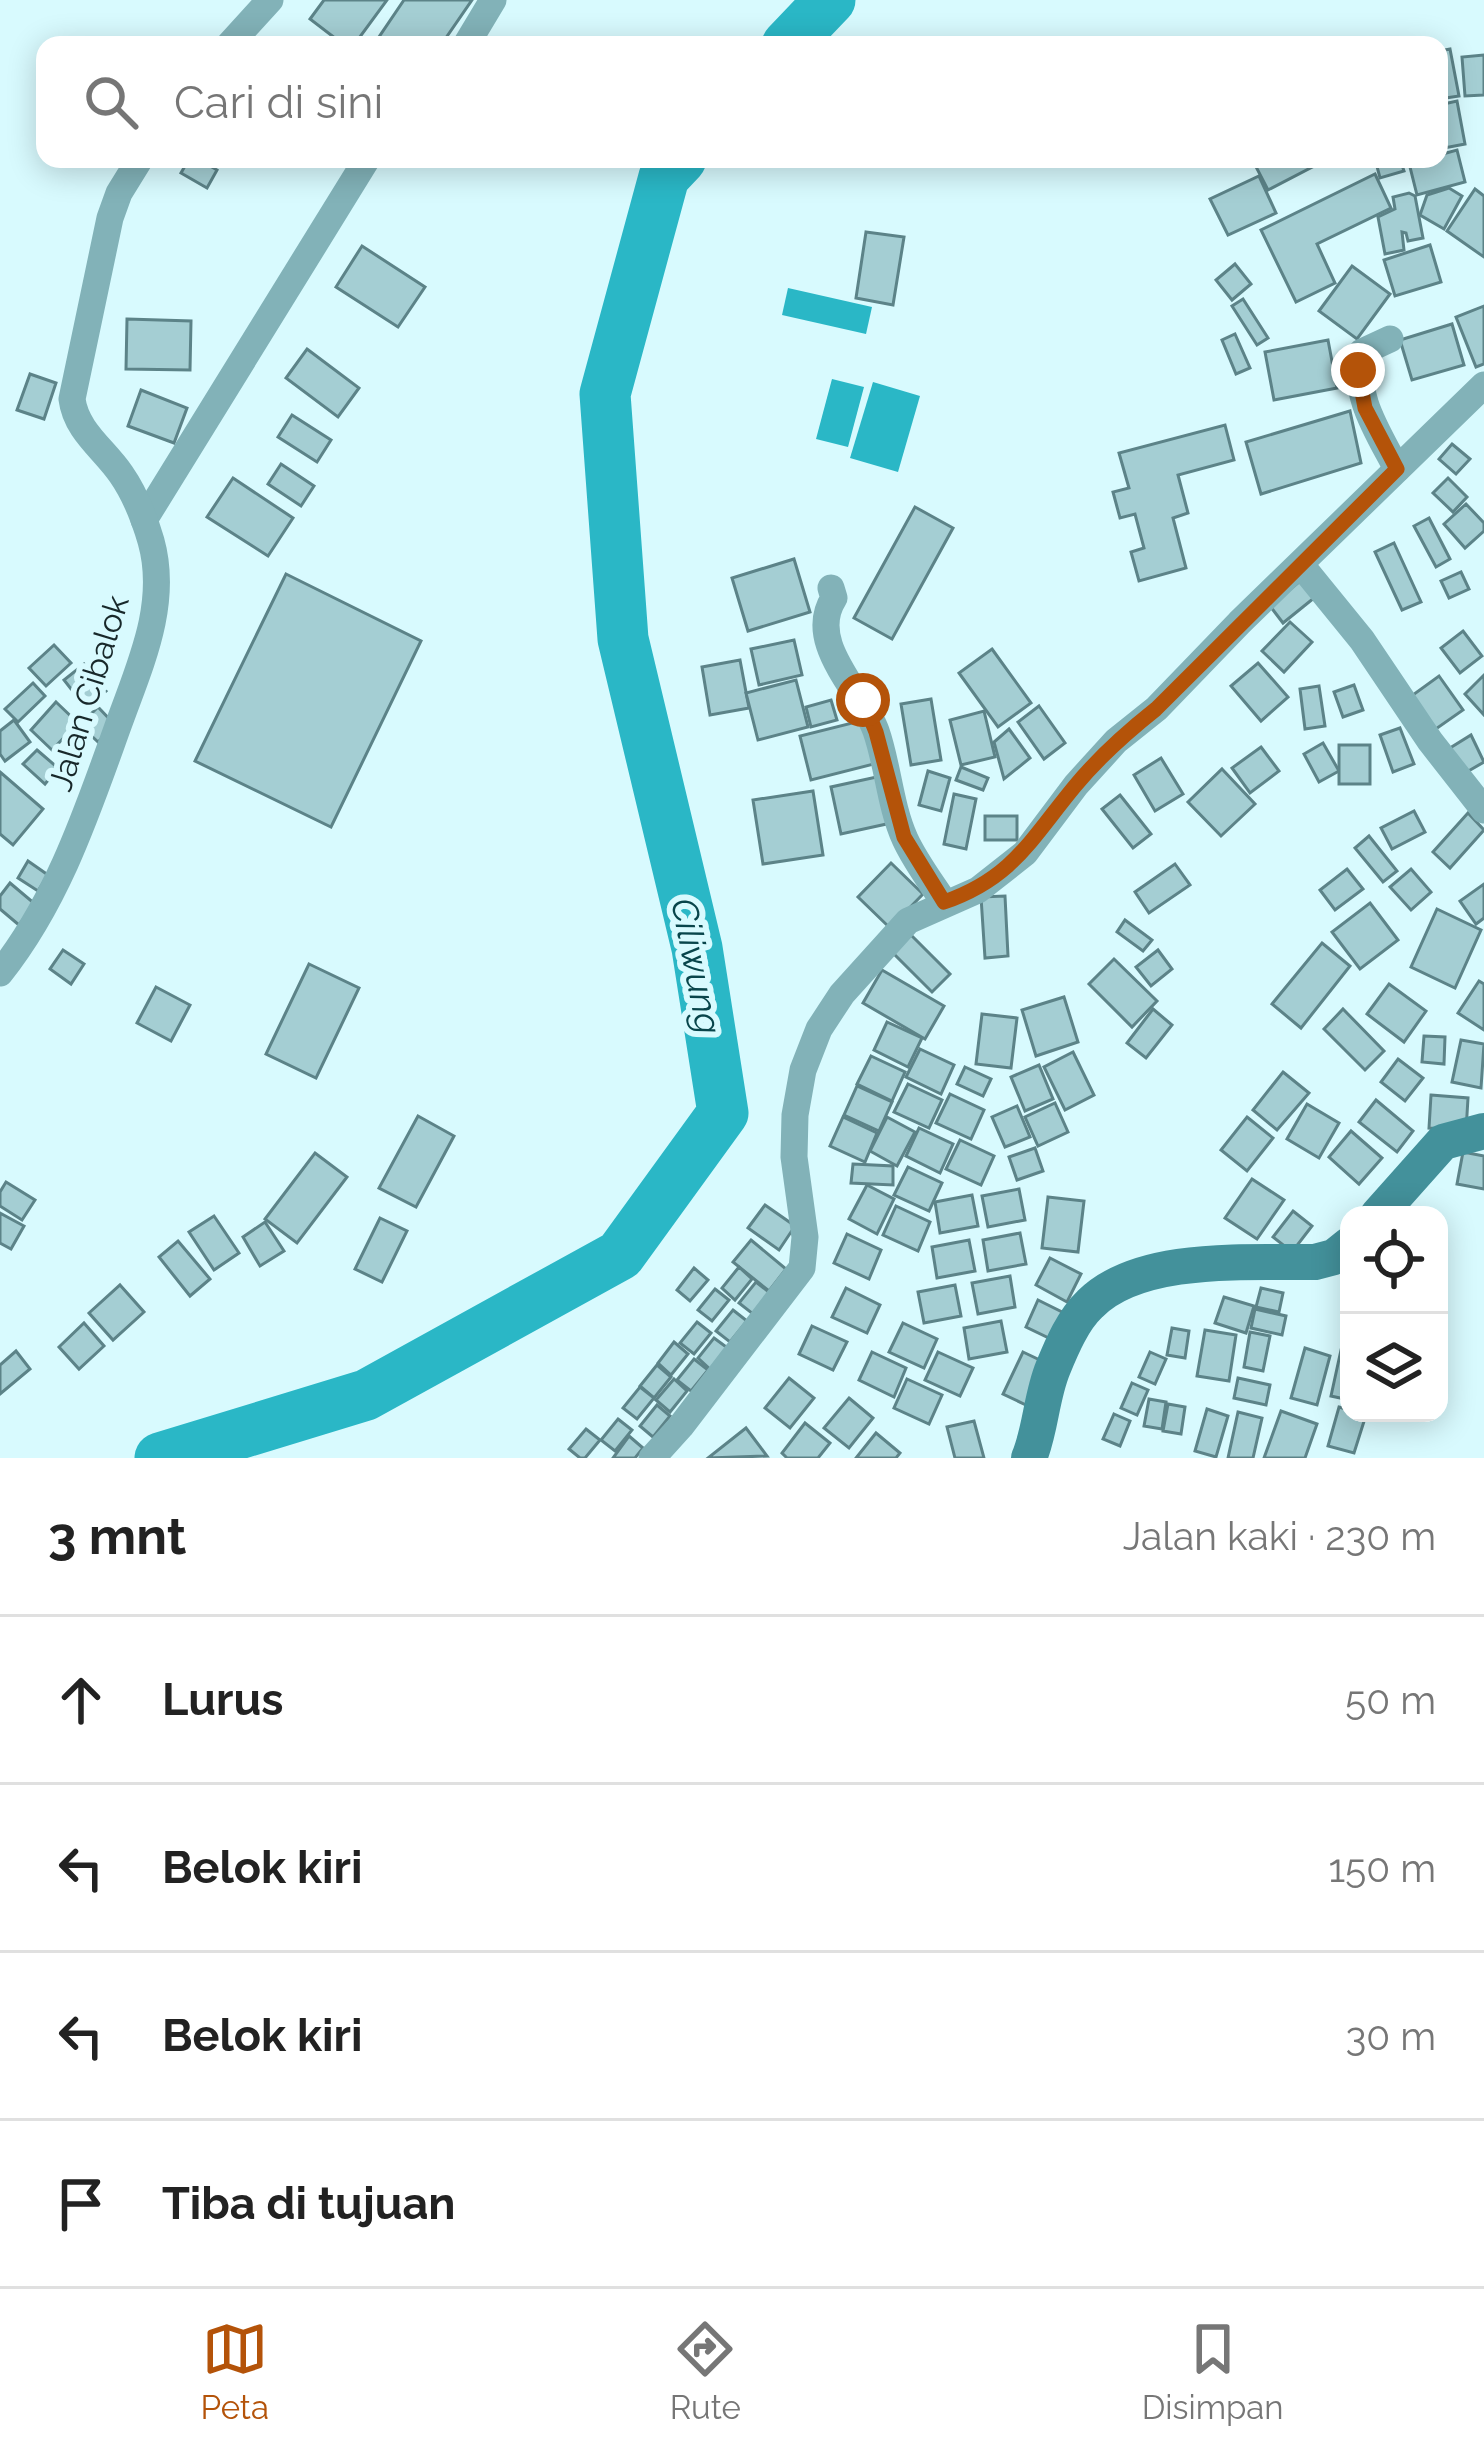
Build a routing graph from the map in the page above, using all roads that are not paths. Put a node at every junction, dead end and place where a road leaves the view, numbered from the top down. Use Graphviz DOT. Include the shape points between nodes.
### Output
graph roads {
  1 [pos="270,0"];
  2 [pos="493,0"];
  3 [pos="237,36"];
  4 [pos="471,36"];
  5 [pos="134,168"];
  6 [pos="361,168"];
  7 [pos="1390,339"];
  8 [pos="1484,386"];
  9 [pos="1397,469"];
  10 [pos="145,520"];
  11 [pos="1301,565"];
  12 [pos="831,588"];
  13 [pos="1484,809"];
  14 [pos="944,902"];
  15 [pos="0,973"];
  16 [pos="1484,1131"];
  17 [pos="1386,1206"];
  18 [pos="1340,1251"];
  19 [pos="652,1458"];
  20 [pos="1029,1458"];
  1 -- 3 [label="street"];
  2 -- 4 [label="street"];
  5 -- 10 [label="street, Jalan Cibalok" via="110,218 72,399 77,420 126,481"];
  6 -- 10 [label="street"];
  7 -- 9 [label="street" via="1361,352 1358,370 1365,408"];
  8 -- 9 [label="street"];
  9 -- 11 [label="street"];
  10 -- 15 [label="street, Jalan Cibalok" via="158,583 145,651 86,818"];
  11 -- 13 [label="street"];
  11 -- 14 [label="street" via="1116,741 1024,853 978,890"];
  12 -- 14 [label="street" via="826,626 841,676 863,700 904,837"];
  14 -- 19 [label="street" via="890,938 819,1029 795,1115 802,1268"];
  16 -- 17 [label="main road" via="1443,1142"];
  18 -- 20 [label="main road" via="1324,1261 1184,1267 1114,1286 1091,1302 1065,1342"];
}
